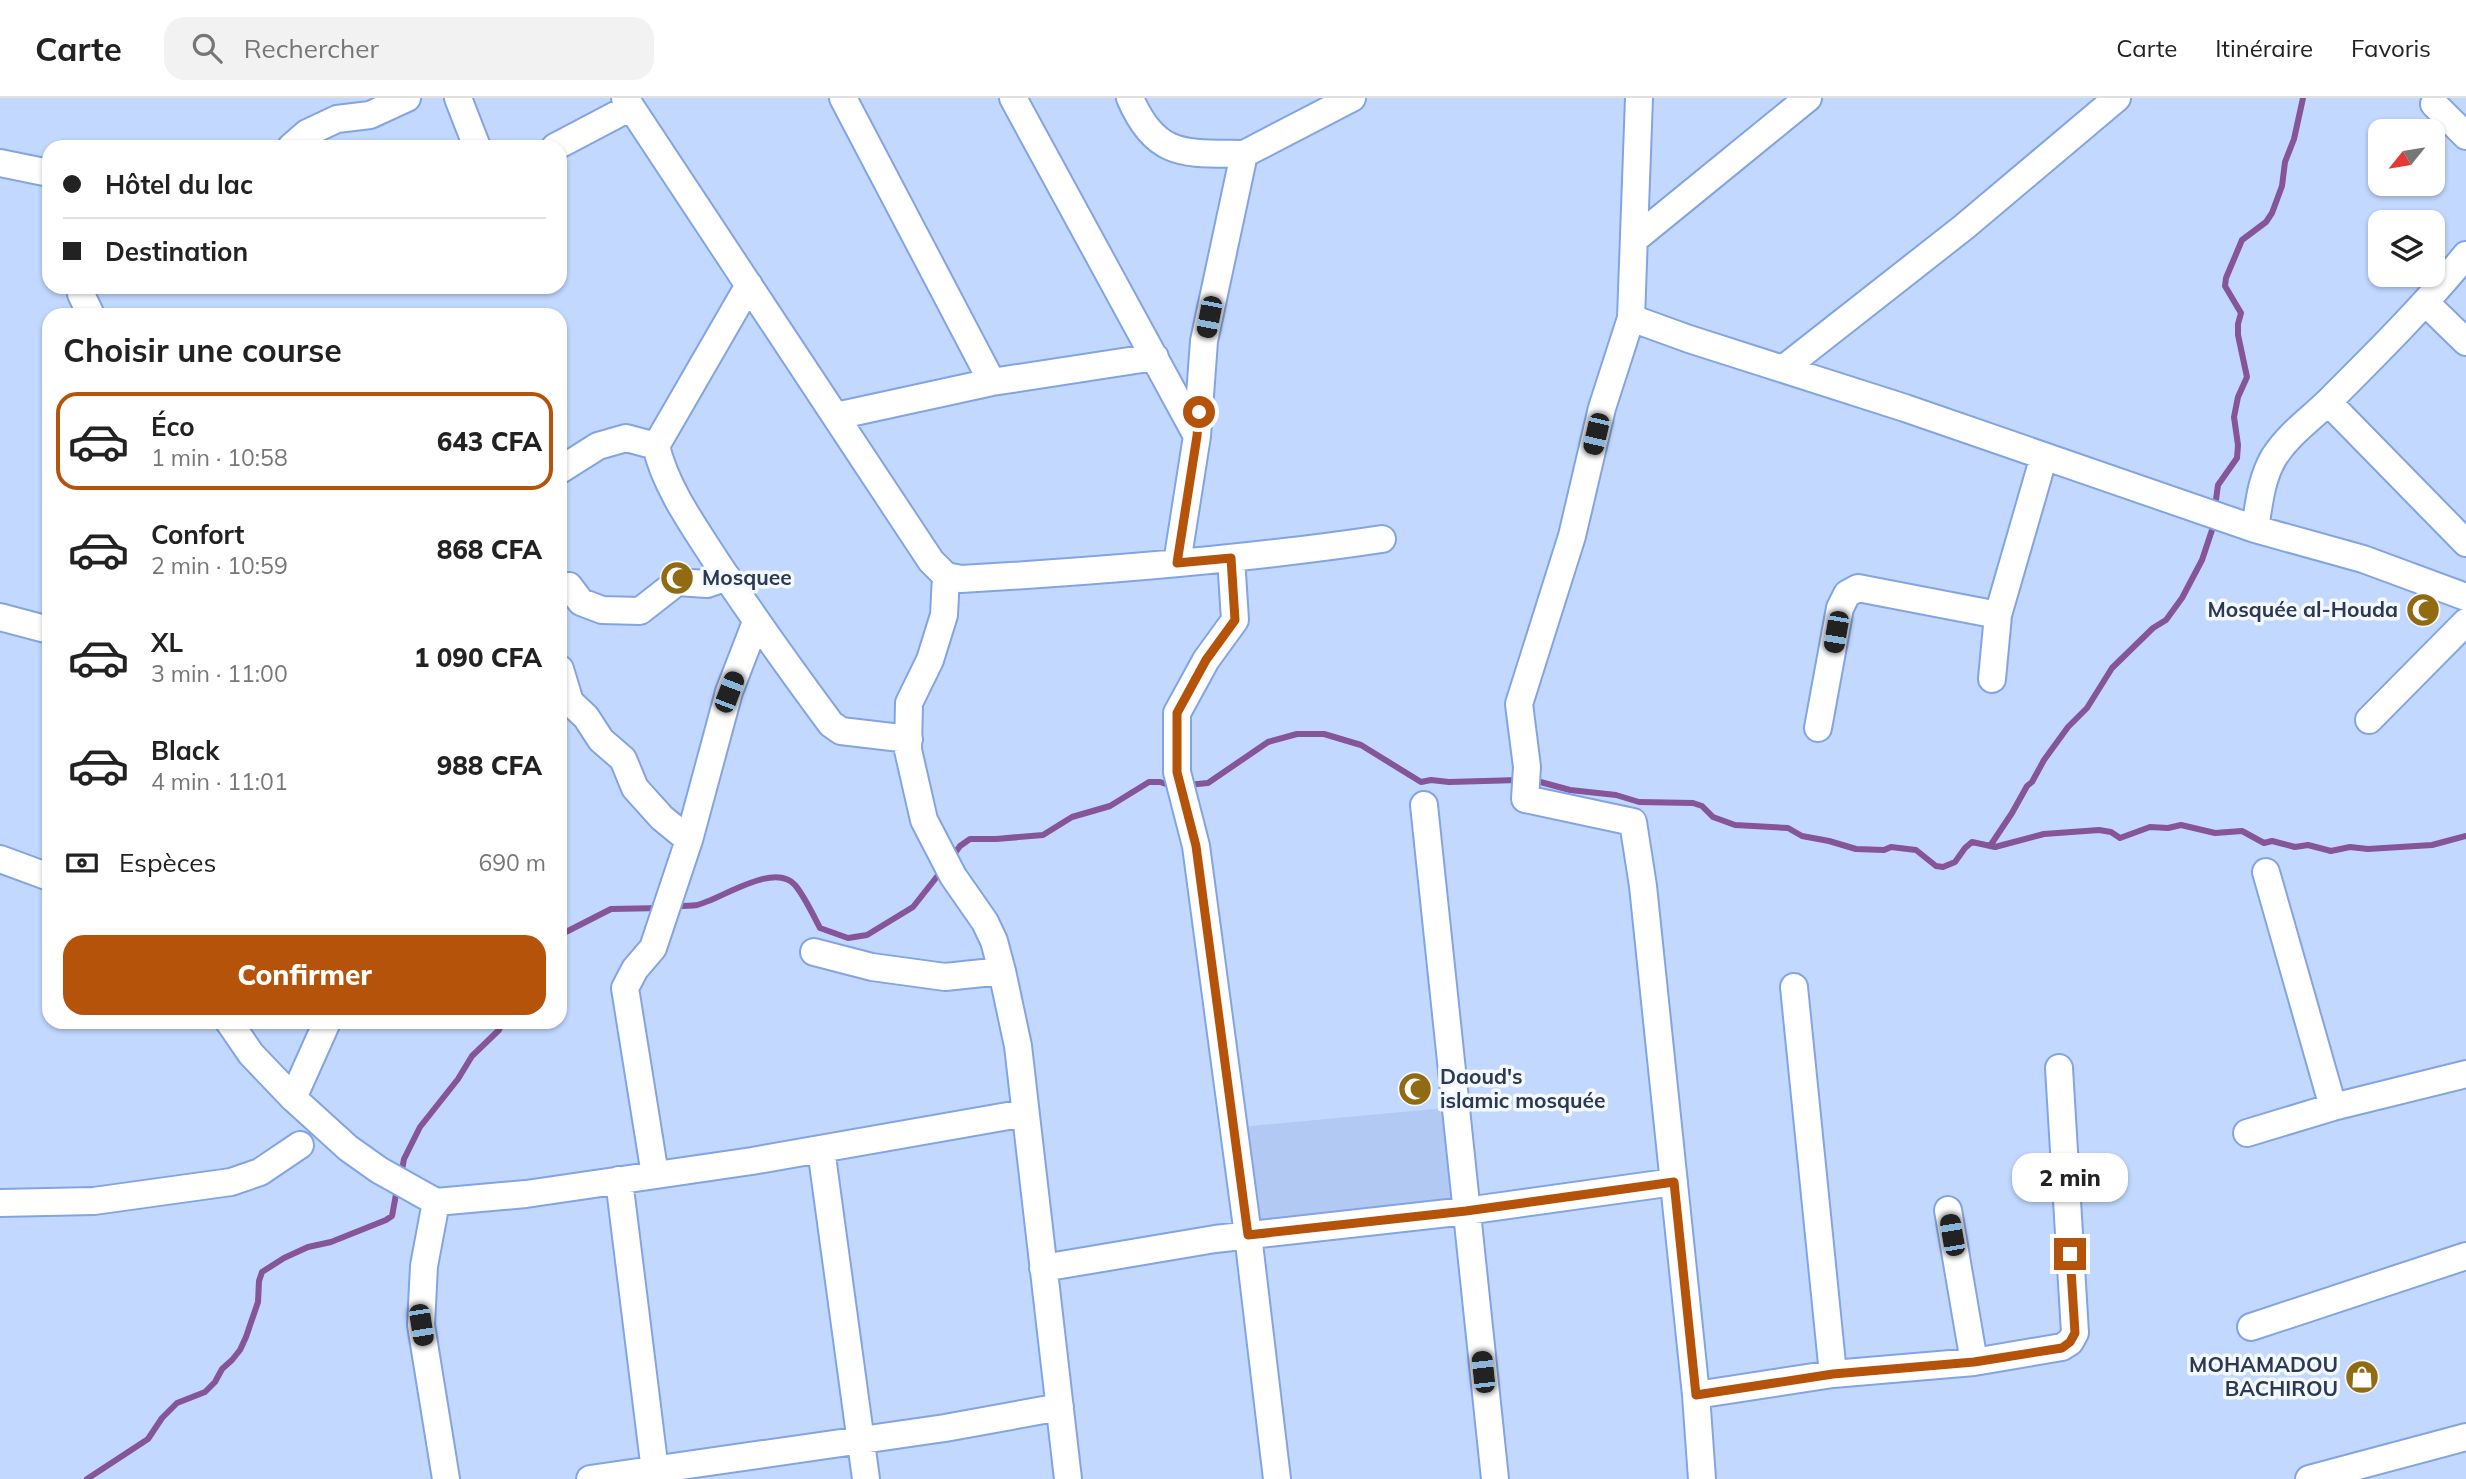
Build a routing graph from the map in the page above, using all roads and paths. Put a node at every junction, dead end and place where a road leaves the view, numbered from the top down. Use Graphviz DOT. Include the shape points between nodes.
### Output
graph roads {
  1 [pos="407,98"];
  2 [pos="458,98"];
  3 [pos="843,98"];
  4 [pos="1013,98"];
  5 [pos="1130,98"];
  6 [pos="1352,98"];
  7 [pos="1639,98"];
  8 [pos="1808,98"];
  9 [pos="2117,98"];
  10 [pos="628,103"];
  11 [pos="2434,104"];
  12 [pos="2466,136"];
  13 [pos="299,140"];
  14 [pos="474,140"];
  15 [pos="567,140"];
  16 [pos="1244,154"];
  17 [pos="0,163"];
  18 [pos="42,172"];
  19 [pos="1635,239"];
  20 [pos="2466,255"];
  21 [pos="749,285"];
  22 [pos="2426,303"];
  23 [pos="1631,318"];
  24 [pos="2466,342"];
  25 [pos="1155,358"];
  26 [pos="1783,369"];
  27 [pos="992,382"];
  28 [pos="2328,402"];
  29 [pos="836,415"];
  30 [pos="1197,436"];
  31 [pos="656,446"];
  32 [pos="2044,456"];
  33 [pos="567,466"];
  34 [pos="2255,529"];
  35 [pos="1382,539"];
  36 [pos="2466,544"];
  37 [pos="1231,558"];
  38 [pos="1177,563"];
  39 [pos="946,576"];
  40 [pos="727,577"];
  41 [pos="567,586"];
  42 [pos="2466,597"];
  43 [pos="1998,615"];
  44 [pos="0,618"];
  45 [pos="756,622"];
  46 [pos="2466,622"];
  47 [pos="42,628"];
  48 [pos="1992,680"];
  49 [pos="567,692"];
  50 [pos="2369,720"];
  51 [pos="1818,728"];
  52 [pos="909,739"];
  53 [pos="1424,805"];
  54 [pos="690,840"];
  55 [pos="0,859"];
  56 [pos="2266,872"];
  57 [pos="42,874"];
  58 [pos="814,952"];
  59 [pos="1002,971"];
  60 [pos="1794,987"];
  61 [pos="234,1029"];
  62 [pos="325,1029"];
  63 [pos="2059,1068"];
  64 [pos="2466,1073"];
  65 [pos="302,1106"];
  66 [pos="2333,1107"];
  67 [pos="1025,1113"];
  68 [pos="2247,1133"];
  69 [pos="300,1144"];
  70 [pos="348,1148"];
  71 [pos="821,1149"];
  72 [pos="654,1175"];
  73 [pos="619,1181"];
  74 [pos="1674,1182"];
  75 [pos="429,1198"];
  76 [pos="0,1203"];
  77 [pos="1948,1210"];
  78 [pos="1466,1211"];
  79 [pos="1248,1235"];
  80 [pos="2466,1256"];
  81 [pos="1042,1268"];
  82 [pos="2251,1327"];
  83 [pos="1974,1362"];
  84 [pos="1833,1374"];
  85 [pos="1696,1395"];
  86 [pos="1060,1407"];
  87 [pos="2466,1437"];
  88 [pos="861,1440"];
  89 [pos="655,1475"];
  90 [pos="446,1479"];
  91 [pos="590,1479"];
  92 [pos="866,1479"];
  93 [pos="1068,1479"];
  94 [pos="1277,1479"];
  95 [pos="1495,1479"];
  96 [pos="1702,1479"];
  97 [pos="2309,1479"];
  1 -- 13 [label="street" via="370,115 337,119"];
  2 -- 14 [label="street"];
  3 -- 27 [label="street"];
  4 -- 25 [label="street"];
  5 -- 16 [label="street" via="1149,134 1166,145 1192,153"];
  6 -- 16 [label="street"];
  7 -- 19 [label="street"];
  8 -- 19 [label="street"];
  9 -- 26 [label="street" via="1964,227"];
  10 -- 15 [label="street"];
  10 -- 21 [label="street"];
  11 -- 12 [label="street"];
  16 -- 30 [label="street" via="1204,341"];
  17 -- 18 [label="street"];
  19 -- 23 [label="street"];
  20 -- 22 [label="street"];
  21 -- 29 [label="street"];
  21 -- 31 [label="street"];
  22 -- 24 [label="street"];
  22 -- 28 [label="street"];
  23 -- 26 [label="street"];
  23 -- 74 [label="street" via="1602,408 1572,536 1519,704 1527,768 1525,799 1633,822"];
  25 -- 27 [label="street"];
  25 -- 30 [label="street"];
  26 -- 32 [label="street"];
  27 -- 29 [label="street"];
  28 -- 34 [label="street" via="2291,435 2274,458 2262,482"];
  28 -- 36 [label="street"];
  29 -- 39 [label="street" via="931,561"];
  30 -- 38 [label="street"];
  31 -- 33 [label="street" via="626,438 598,446"];
  31 -- 40 [label="street" via="660,465 685,514"];
  32 -- 34 [label="street"];
  32 -- 43 [label="street"];
  34 -- 42 [label="street" via="2363,559"];
  35 -- 37 [label="street"];
  37 -- 38 [label="street"];
  37 -- 79 [label="street" via="1235,620 1177,713 1180,784 1196,846"];
  38 -- 39 [label="street" via="1094,572"];
  39 -- 52 [label="street" via="944,615 930,660 909,703"];
  40 -- 41 [label="street" via="707,584 677,582 640,611 603,610 581,602"];
  40 -- 45 [label="street"];
  43 -- 48 [label="street"];
  43 -- 51 [label="street" via="1858,588 1847,594 1840,608"];
  44 -- 47 [label="street"];
  45 -- 52 [label="street" via="831,724 841,731"];
  45 -- 54 [label="street" via="729,692"];
  46 -- 50 [label="street"];
  49 -- 54 [label="street" via="601,740 623,759 635,788"];
  52 -- 59 [label="street" via="924,820 948,867 985,922"];
  53 -- 78 [label="street"];
  54 -- 72 [label="street" via="653,948 625,988"];
  55 -- 57 [label="street"];
  56 -- 66 [label="street"];
  58 -- 59 [label="street" via="872,967 945,977"];
  59 -- 67 [label="street" via="1018,1046"];
  60 -- 84 [label="street"];
  61 -- 65 [label="street" via="251,1054"];
  62 -- 65 [label="street"];
  63 -- 83 [label="street" via="2075,1333 2062,1348"];
  64 -- 66 [label="street"];
  65 -- 69 [label="street"];
  65 -- 70 [label="street"];
  66 -- 68 [label="street"];
  67 -- 71 [label="street"];
  67 -- 81 [label="street"];
  69 -- 70 [label="street"];
  69 -- 76 [label="street" via="260,1172 231,1182 94,1201"];
  70 -- 75 [label="street"];
  71 -- 72 [label="street"];
  71 -- 88 [label="street"];
  72 -- 73 [label="street"];
  73 -- 75 [label="street" via="526,1194"];
  73 -- 89 [label="street"];
  74 -- 78 [label="street"];
  74 -- 85 [label="street"];
  75 -- 90 [label="street" via="421,1325"];
  77 -- 83 [label="street"];
  78 -- 79 [label="street"];
  78 -- 95 [label="street"];
  79 -- 81 [label="street"];
  79 -- 94 [label="street"];
  80 -- 82 [label="street"];
  81 -- 86 [label="street"];
  83 -- 84 [label="street"];
  84 -- 85 [label="street"];
  85 -- 96 [label="street"];
  86 -- 88 [label="street"];
  86 -- 93 [label="street"];
  87 -- 97 [label="street"];
  88 -- 89 [label="street"];
  88 -- 92 [label="street"];
  89 -- 91 [label="street"];
}
